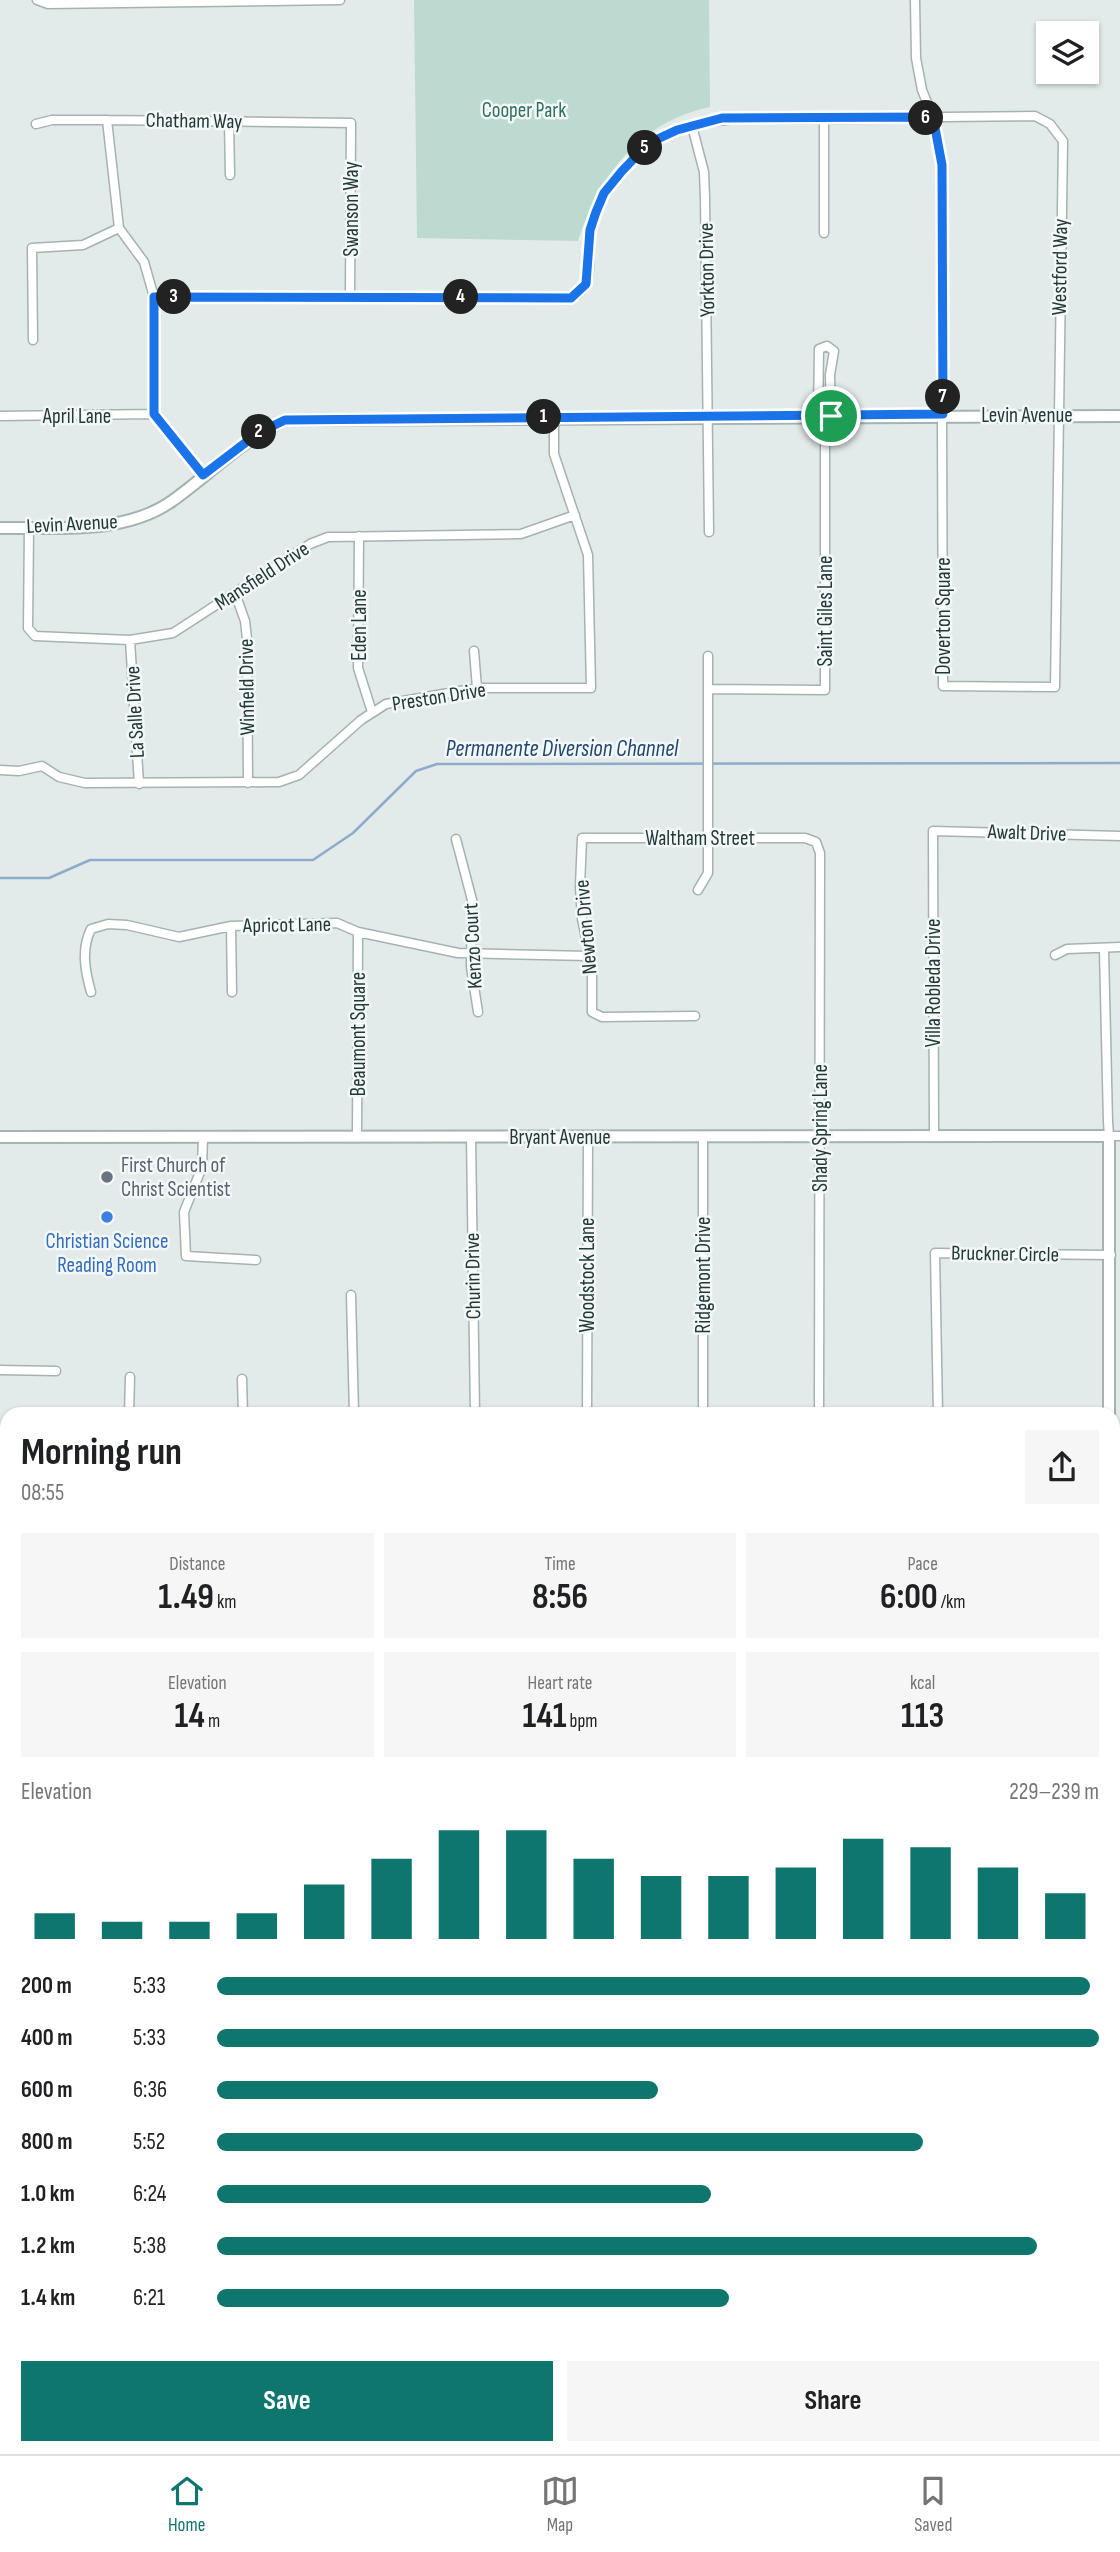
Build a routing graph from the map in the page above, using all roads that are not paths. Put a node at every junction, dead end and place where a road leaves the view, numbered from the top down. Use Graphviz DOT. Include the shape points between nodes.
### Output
graph roads {
  1 [pos="37,0"];
  2 [pos="340,0"];
  3 [pos="915,0"];
  4 [pos="933,117"];
  5 [pos="824,119"];
  6 [pos="107,120"];
  7 [pos="229,122"];
  8 [pos="351,123"];
  9 [pos="36,124"];
  10 [pos="692,126"];
  11 [pos="230,174"];
  12 [pos="119,228"];
  13 [pos="824,233"];
  14 [pos="350,295"];
  15 [pos="154,297"];
  16 [pos="33,341"];
  17 [pos="819,374"];
  18 [pos="830,374"];
  19 [pos="154,414"];
  20 [pos="943,414"];
  21 [pos="1057,415"];
  22 [pos="0,416"];
  23 [pos="709,416"];
  24 [pos="825,416"];
  25 [pos="1120,416"];
  26 [pos="554,417"];
  27 [pos="203,475"];
  28 [pos="575,515"];
  29 [pos="29,527"];
  30 [pos="0,528"];
  31 [pos="709,532"];
  32 [pos="359,536"];
  33 [pos="235,593"];
  34 [pos="130,639"];
  35 [pos="474,652"];
  36 [pos="708,656"];
  37 [pos="477,688"];
  38 [pos="710,689"];
  39 [pos="372,712"];
  40 [pos="0,770"];
  41 [pos="248,783"];
  42 [pos="139,784"];
  43 [pos="933,831"];
  44 [pos="1120,836"];
  45 [pos="582,838"];
  46 [pos="709,838"];
  47 [pos="456,839"];
  48 [pos="816,842"];
  49 [pos="698,890"];
  50 [pos="231,926"];
  51 [pos="358,932"];
  52 [pos="1120,947"];
  53 [pos="1104,950"];
  54 [pos="471,955"];
  55 [pos="1055,955"];
  56 [pos="588,956"];
  57 [pos="91,992"];
  58 [pos="232,992"];
  59 [pos="478,1012"];
  60 [pos="695,1016"];
  61 [pos="934,1135"];
  62 [pos="357,1136"];
  63 [pos="588,1136"];
  64 [pos="819,1136"];
  65 [pos="1115,1136"];
  66 [pos="0,1137"];
  67 [pos="471,1137"];
  68 [pos="703,1137"];
  69 [pos="203,1138"];
  70 [pos="1111,1255"];
  71 [pos="256,1260"];
  72 [pos="351,1295"];
  73 [pos="0,1370"];
  74 [pos="56,1371"];
  75 [pos="130,1377"];
  76 [pos="242,1379"];
  77 [pos="129,1407"];
  78 [pos="243,1407"];
  79 [pos="354,1407"];
  80 [pos="475,1407"];
  81 [pos="587,1407"];
  82 [pos="703,1407"];
  83 [pos="819,1407"];
  84 [pos="938,1407"];
  85 [pos="1109,1407"];
  1 -- 2 [label="street" via="48,4"];
  3 -- 4 [label="street" via="916,58"];
  4 -- 5 [label="street"];
  4 -- 20 [label="street" via="942,165"];
  4 -- 21 [label="street, Westford Way" via="1035,116 1051,124 1063,141"];
  5 -- 10 [label="street" via="722,118"];
  5 -- 13 [label="street"];
  6 -- 7 [label="street, Chatham Way"];
  6 -- 9 [label="street, Chatham Way"];
  6 -- 12 [label="street"];
  7 -- 8 [label="street, Chatham Way"];
  7 -- 11 [label="street"];
  8 -- 14 [label="street, Swanson Way"];
  10 -- 14 [label="street" via="649,143 604,193 590,230 589,277 578,295"];
  10 -- 23 [label="street, Yorkton Drive" via="704,173"];
  12 -- 15 [label="street" via="144,262"];
  12 -- 16 [label="street" via="83,245 32,248"];
  14 -- 15 [label="street"];
  15 -- 19 [label="street"];
  17 -- 18 [label="street"];
  17 -- 18 [label="street, Saint Giles Lane" via="818,349 827,346 834,351"];
  17 -- 24 [label="street, Saint Giles Lane"];
  18 -- 24 [label="street, Saint Giles Lane"];
  19 -- 22 [label="street, April Lane"];
  19 -- 27 [label="street"];
  20 -- 21 [label="street, Levin Avenue"];
  20 -- 21 [label="street, Doverton Square" via="943,686 1055,687"];
  20 -- 24 [label="street, Levin Avenue"];
  21 -- 25 [label="street, Levin Avenue"];
  23 -- 24 [label="street, Levin Avenue"];
  23 -- 26 [label="street, Levin Avenue"];
  23 -- 31 [label="street, Yorkton Drive"];
  24 -- 38 [label="street, Saint Giles Lane" via="825,690"];
  26 -- 27 [label="street, Levin Avenue" via="285,420 258,433"];
  26 -- 28 [label="street, Preston Drive" via="554,454"];
  27 -- 29 [label="street, Levin Avenue" via="170,502 142,517 106,526"];
  28 -- 32 [label="street, Mansfield Drive" via="522,534"];
  28 -- 37 [label="street, Preston Drive" via="588,555 591,688"];
  29 -- 30 [label="street, Levin Avenue"];
  29 -- 34 [label="street, Mansfield Drive" via="28,628 35,636"];
  32 -- 33 [label="street, Mansfield Drive" via="328,537 310,544"];
  32 -- 39 [label="street, Eden Lane" via="358,668"];
  33 -- 34 [label="street, Mansfield Drive" via="173,634"];
  33 -- 41 [label="street, Winfield Drive" via="247,639"];
  34 -- 42 [label="street, La Salle Drive"];
  35 -- 37 [label="street"];
  36 -- 38 [label="street"];
  37 -- 39 [label="street, Preston Drive" via="386,704"];
  38 -- 46 [label="street"];
  39 -- 41 [label="street, Preston Drive" via="299,775 279,782"];
  40 -- 42 [label="street, Preston Drive" via="42,766 59,777 85,783"];
  41 -- 42 [label="street, Preston Drive"];
  43 -- 44 [label="street, Awalt Drive"];
  43 -- 61 [label="street, Villa Robleda Drive"];
  45 -- 46 [label="street, Waltham Street"];
  45 -- 56 [label="street, Newton Drive" via="580,886"];
  46 -- 48 [label="street, Waltham Street" via="805,838"];
  46 -- 49 [label="street" via="708,873"];
  47 -- 54 [label="street, Kenzo Court" via="472,900"];
  48 -- 64 [label="street, Shady Spring Lane" via="820,853"];
  50 -- 51 [label="street, Apricot Lane" via="337,923"];
  50 -- 57 [label="street, Apricot Lane" via="179,937 127,925 91,929 85,942"];
  50 -- 58 [label="street"];
  51 -- 54 [label="street, Apricot Lane"];
  51 -- 62 [label="street, Beaumont Square"];
  52 -- 53 [label="street"];
  53 -- 55 [label="street" via="1067,949"];
  53 -- 65 [label="street"];
  54 -- 56 [label="street, Apricot Lane"];
  54 -- 59 [label="street, Kenzo Court"];
  56 -- 60 [label="street, Newton Drive" via="596,1015"];
  61 -- 64 [label="street, Bryant Avenue"];
  61 -- 65 [label="street, Bryant Avenue"];
  62 -- 67 [label="street, Bryant Avenue"];
  62 -- 69 [label="street, Bryant Avenue"];
  63 -- 67 [label="street, Bryant Avenue"];
  63 -- 68 [label="street, Bryant Avenue"];
  63 -- 81 [label="street, Woodstock Lane"];
  64 -- 68 [label="street, Bryant Avenue"];
  64 -- 83 [label="street, Shady Spring Lane"];
  65 -- 70 [label="street"];
  66 -- 69 [label="street, Bryant Avenue"];
  67 -- 80 [label="street, Churin Drive"];
  68 -- 82 [label="street, Ridgemont Drive"];
  69 -- 71 [label="street" via="201,1167 184,1212 186,1256"];
  70 -- 84 [label="street, Bruckner Circle" via="935,1253"];
  70 -- 85 [label="street"];
  72 -- 79 [label="street"];
  73 -- 74 [label="street"];
  75 -- 77 [label="street"];
  76 -- 78 [label="street"];
}
